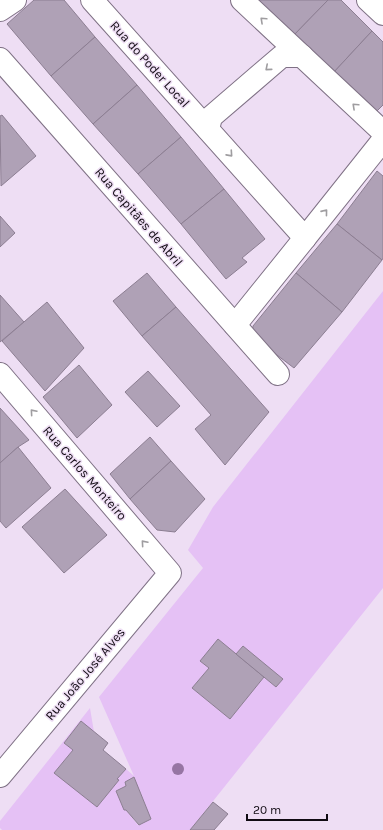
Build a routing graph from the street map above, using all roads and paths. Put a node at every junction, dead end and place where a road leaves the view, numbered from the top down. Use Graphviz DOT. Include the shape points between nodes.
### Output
graph roads {
  1 [pos="15,0"];
  2 [pos="92,0"];
  3 [pos="242,0"];
  4 [pos="368,0"];
  5 [pos="0,10"];
  6 [pos="383,14"];
  7 [pos="302,56"];
  8 [pos="0,59"];
  9 [pos="208,129"];
  10 [pos="383,132"];
  11 [pos="383,140"];
  12 [pos="304,238"];
  13 [pos="235,325"];
  14 [pos="0,374"];
  15 [pos="278,374"];
  16 [pos="170,572"];
  17 [pos="0,776"];
  1 -- 5 [label="street"];
  2 -- 9 [label="street, Rua do Poder Local"];
  7 -- 3 [label="street, one-way"];
  4 -- 6 [label="street"];
  7 -- 9 [label="street, one-way" via="282,56 211,117"];
  10 -- 7 [label="street, one-way"];
  8 -- 13 [label="street, Rua Capitães de Abril"];
  9 -- 12 [label="street, Rua do Poder Local, one-way"];
  12 -- 11 [label="street, one-way"];
  12 -- 13 [label="street"];
  13 -- 15 [label="street, Rua Capitães de Abril"];
  16 -- 14 [label="street, Rua Carlos Monteiro, one-way"];
  16 -- 17 [label="street, Rua João José Alves"];
}
